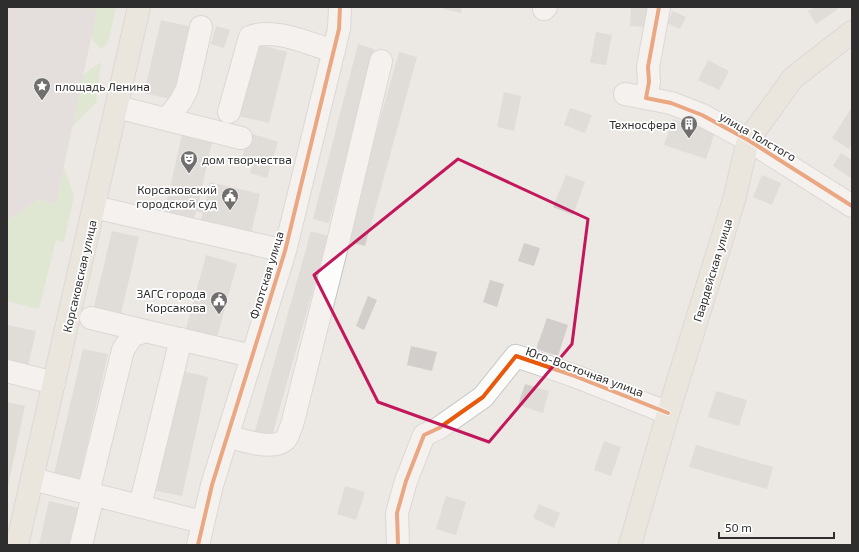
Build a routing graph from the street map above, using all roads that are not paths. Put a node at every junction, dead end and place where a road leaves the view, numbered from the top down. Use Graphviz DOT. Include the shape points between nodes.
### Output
graph roads {
  1 [pos="140,7"];
  2 [pos="340,7"];
  3 [pos="659,7"];
  4 [pos="201,27"];
  5 [pos="852,32"];
  6 [pos="334,51"];
  7 [pos="381,61"];
  8 [pos="117,107"];
  9 [pos="230,112"];
  10 [pos="167,119"];
  11 [pos="241,138"];
  12 [pos="748,140"];
  13 [pos="852,206"];
  14 [pos="94,207"];
  15 [pos="285,251"];
  16 [pos="91,318"];
  17 [pos="145,331"];
  18 [pos="181,339"];
  19 [pos="252,356"];
  20 [pos="7,371"];
  21 [pos="54,383"];
  22 [pos="668,413"];
  23 [pos="227,436"];
  24 [pos="32,479"];
  25 [pos="90,494"];
  26 [pos="140,506"];
  27 [pos="194,520"];
  28 [pos="17,545"];
  29 [pos="81,545"];
  30 [pos="198,545"];
  31 [pos="398,545"];
  32 [pos="630,545"];
  1 -- 8 [label="main road, Корсаковская улица"];
  2 -- 6 [label="street, Флотская улица"];
  3 -- 12 [label="street, улица Толстого" via="648,67 640,91 702,115"];
  4 -- 10 [label="street" via="187,89"];
  5 -- 12 [label="main road, Гвардейская улица" via="793,78"];
  6 -- 9 [label="street" via="271,33 250,37"];
  6 -- 15 [label="street, Флотская улица"];
  7 -- 23 [label="street" via="292,426 285,440 277,444 263,445"];
  8 -- 10 [label="street"];
  8 -- 14 [label="main road, Корсаковская улица"];
  10 -- 11 [label="street"];
  12 -- 13 [label="street, улица Толстого"];
  12 -- 22 [label="main road, Гвардейская улица" via="734,200"];
  14 -- 15 [label="street"];
  14 -- 21 [label="main road, Корсаковская улица"];
  15 -- 19 [label="street, Флотская улица"];
  16 -- 17 [label="street"];
  17 -- 18 [label="street"];
  17 -- 25 [label="street" via="132,336 123,350"];
  18 -- 19 [label="street"];
  18 -- 26 [label="street"];
  19 -- 23 [label="street, Флотская улица"];
  20 -- 21 [label="street"];
  21 -- 24 [label="main road, Корсаковская улица"];
  22 -- 31 [label="street, Юго-Восточная улица" via="516,356 483,397 439,428 424,435 397,513"];
  22 -- 32 [label="main road, Гвардейская улица"];
  23 -- 30 [label="street, Флотская улица"];
  24 -- 25 [label="street"];
  24 -- 28 [label="main road, Корсаковская улица"];
  25 -- 26 [label="street"];
  25 -- 29 [label="street"];
  26 -- 27 [label="street"];
}
